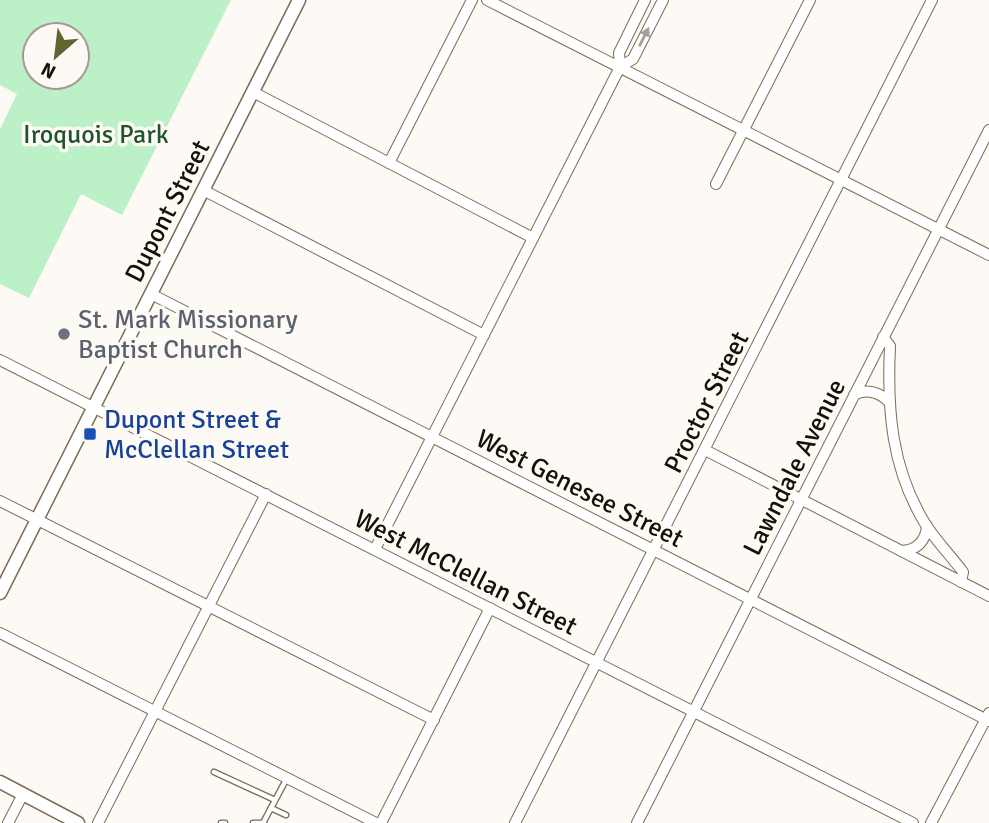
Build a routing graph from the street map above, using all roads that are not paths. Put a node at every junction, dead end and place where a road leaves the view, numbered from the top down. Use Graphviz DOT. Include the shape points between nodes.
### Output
graph roads {
  1 [pos="299,0"];
  2 [pos="472,0"];
  3 [pos="487,0"];
  4 [pos="645,0"];
  5 [pos="663,0"];
  6 [pos="810,0"];
  7 [pos="933,0"];
  8 [pos="620,67"];
  9 [pos="253,92"];
  10 [pos="743,130"];
  11 [pos="989,130"];
  12 [pos="389,163"];
  13 [pos="842,180"];
  14 [pos="716,184"];
  15 [pos="203,190"];
  16 [pos="938,229"];
  17 [pos="533,238"];
  18 [pos="989,255"];
  19 [pos="151,294"];
  20 [pos="484,335"];
  21 [pos="883,337"];
  22 [pos="0,360"];
  23 [pos="854,395"];
  24 [pos="889,402"];
  25 [pos="94,407"];
  26 [pos="432,437"];
  27 [pos="705,450"];
  28 [pos="266,494"];
  29 [pos="801,499"];
  30 [pos="0,501"];
  31 [pos="37,520"];
  32 [pos="927,526"];
  33 [pos="375,549"];
  34 [pos="653,549"];
  35 [pos="901,551"];
  36 [pos="961,582"];
  37 [pos="0,593"];
  38 [pos="989,596"];
  39 [pos="751,598"];
  40 [pos="209,606"];
  41 [pos="491,608"];
  42 [pos="0,633"];
  43 [pos="597,662"];
  44 [pos="155,711"];
  45 [pos="694,711"];
  46 [pos="988,718"];
  47 [pos="434,720"];
  48 [pos="214,772"];
  49 [pos="287,778"];
  50 [pos="0,782"];
  51 [pos="23,794"];
  52 [pos="275,800"];
  53 [pos="271,808"];
  54 [pos="286,815"];
  55 [pos="898,820"];
  56 [pos="8,823"];
  57 [pos="78,823"];
  58 [pos="98,823"];
  59 [pos="253,823"];
  60 [pos="264,823"];
  61 [pos="379,823"];
  62 [pos="515,823"];
  63 [pos="637,823"];
  64 [pos="913,823"];
  65 [pos="932,823"];
  1 -- 9 [label="street, Dupont Street"];
  2 -- 12 [label="street"];
  3 -- 8 [label="street"];
  4 -- 8 [label="street" via="619,53"];
  8 -- 5 [label="street, one-way" via="633,59"];
  6 -- 10 [label="street"];
  7 -- 13 [label="street, Proctor Street"];
  8 -- 10 [label="street"];
  8 -- 17 [label="street"];
  9 -- 12 [label="street"];
  9 -- 15 [label="street, Dupont Street"];
  10 -- 13 [label="street"];
  10 -- 14 [label="street"];
  11 -- 16 [label="street, Lawndale Avenue"];
  12 -- 17 [label="street"];
  13 -- 16 [label="street"];
  13 -- 27 [label="street, Proctor Street"];
  15 -- 19 [label="street, Dupont Street"];
  15 -- 20 [label="street"];
  16 -- 18 [label="street"];
  16 -- 21 [label="street, Lawndale Avenue"];
  17 -- 20 [label="street"];
  19 -- 25 [label="street, Dupont Street"];
  19 -- 26 [label="street, West Genesee Street"];
  20 -- 26 [label="street"];
  21 -- 23 [label="street, Lawndale Avenue"];
  21 -- 24 [label="street" via="890,346"];
  22 -- 25 [label="street, West McClellan Street"];
  23 -- 24 [label="street" via="869,391"];
  23 -- 29 [label="street, Lawndale Avenue"];
  24 -- 32 [label="street" via="902,473"];
  25 -- 28 [label="street, West McClellan Street"];
  25 -- 31 [label="street, Dupont Street"];
  26 -- 33 [label="street"];
  26 -- 34 [label="street, West Genesee Street"];
  27 -- 29 [label="street"];
  27 -- 34 [label="street, Proctor Street"];
  28 -- 33 [label="street, West McClellan Street"];
  28 -- 40 [label="street"];
  29 -- 35 [label="street"];
  29 -- 39 [label="street, Lawndale Avenue"];
  30 -- 31 [label="street"];
  31 -- 37 [label="street, Dupont Street"];
  31 -- 40 [label="street"];
  32 -- 35 [label="street" via="917,546"];
  32 -- 36 [label="street" via="962,570"];
  33 -- 41 [label="street, West McClellan Street"];
  34 -- 39 [label="street, West Genesee Street"];
  34 -- 43 [label="street, Proctor Street"];
  35 -- 36 [label="street"];
  36 -- 38 [label="street"];
  39 -- 45 [label="street, Lawndale Avenue"];
  39 -- 46 [label="street, West Genesee Street"];
  40 -- 44 [label="street"];
  40 -- 47 [label="street"];
  41 -- 43 [label="street, West McClellan Street"];
  41 -- 47 [label="street"];
  42 -- 44 [label="street"];
  43 -- 45 [label="street, West McClellan Street"];
  43 -- 62 [label="street, Proctor Street"];
  44 -- 49 [label="street"];
  44 -- 58 [label="street"];
  45 -- 55 [label="street, West McClellan Street"];
  45 -- 63 [label="street, Lawndale Avenue"];
  46 -- 65 [label="street"];
  47 -- 61 [label="street"];
  48 -- 52 [label="lane"];
  49 -- 52 [label="lane"];
  49 -- 61 [label="street"];
  50 -- 51 [label="street"];
  51 -- 56 [label="street"];
  51 -- 57 [label="street"];
  52 -- 53 [label="lane"];
  53 -- 54 [label="lane"];
  53 -- 60 [label="lane"];
  55 -- 64 [label="street, West McClellan Street"];
  59 -- 60 [label="lane"];
}
